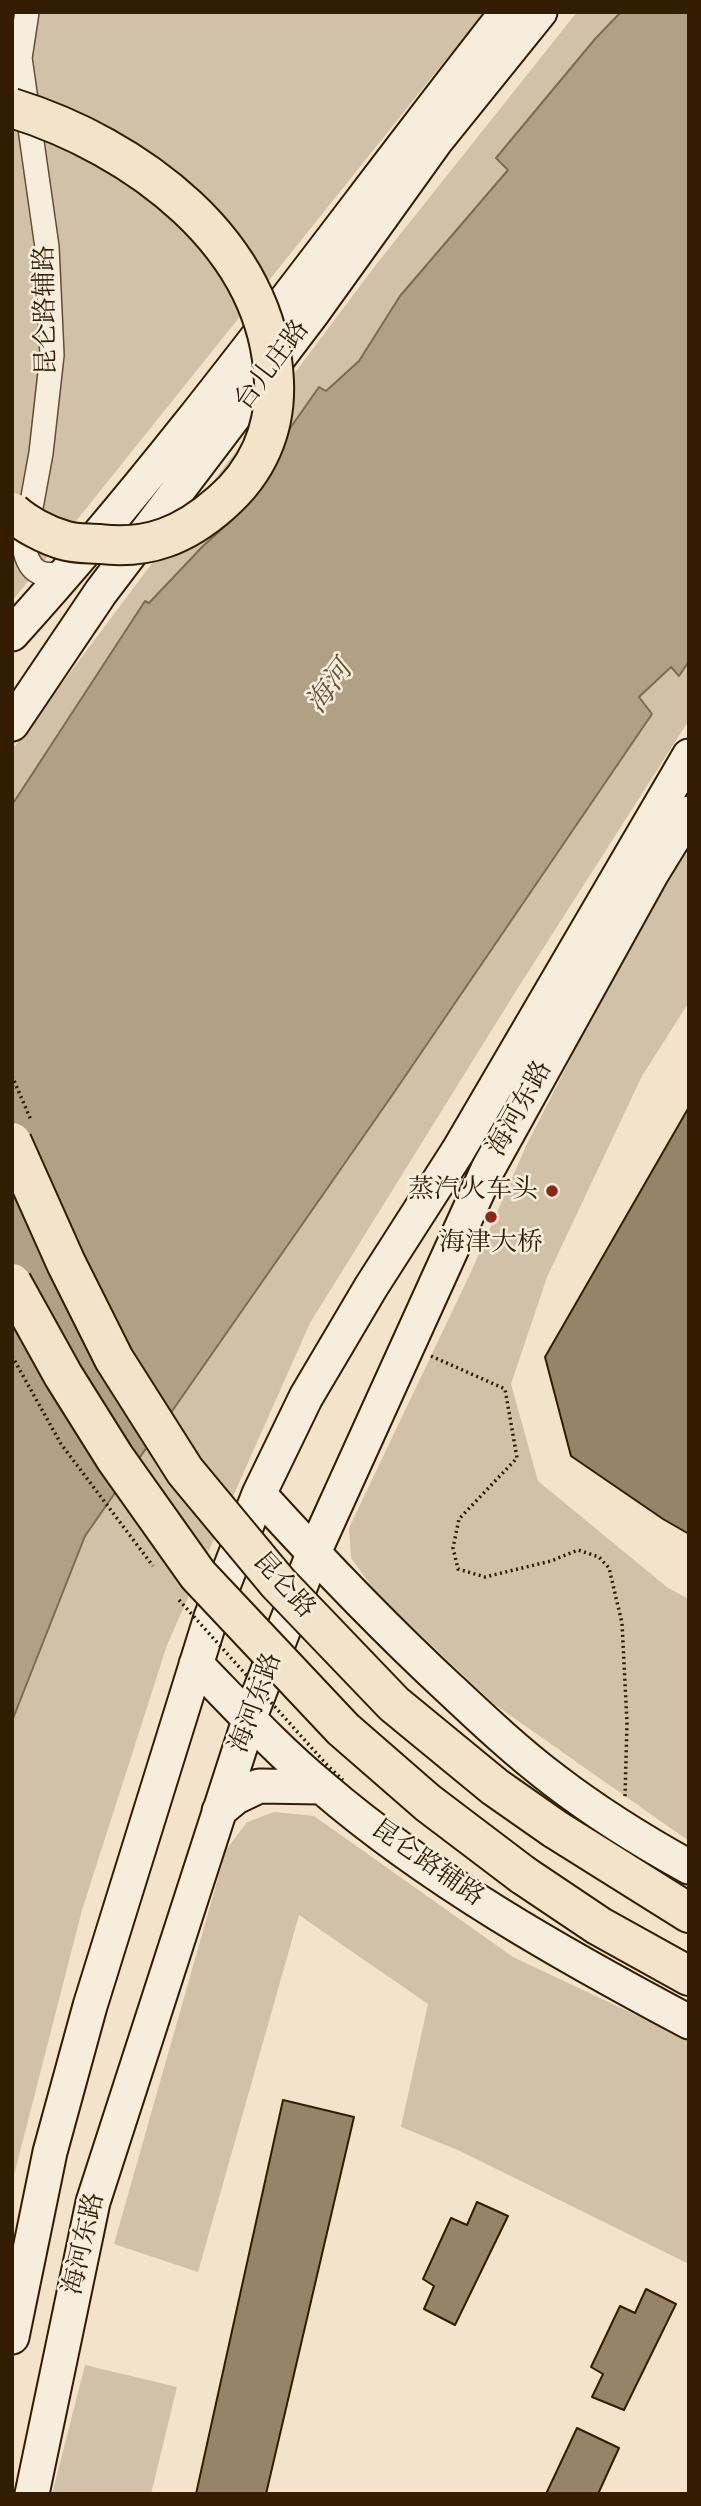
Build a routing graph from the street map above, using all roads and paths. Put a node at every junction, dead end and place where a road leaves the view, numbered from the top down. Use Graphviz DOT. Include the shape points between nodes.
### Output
graph roads {
  1 [pos="27,12"];
  2 [pos="507,12"];
  3 [pos="540,12"];
  4 [pos="12,108"];
  5 [pos="12,512"];
  6 [pos="69,572"];
  7 [pos="12,634"];
  8 [pos="12,724"];
  9 [pos="689,756"];
  10 [pos="689,813"];
  11 [pos="12,1076"];
  12 [pos="23,1133"];
  13 [pos="12,1283"];
  14 [pos="408,1346"];
  15 [pos="259,1494"];
  16 [pos="338,1499"];
  17 [pos="240,1543"];
  18 [pos="312,1557"];
  19 [pos="340,1581"];
  20 [pos="211,1617"];
  21 [pos="196,1664"];
  22 [pos="256,1722"];
  23 [pos="321,1787"];
  24 [pos="219,1811"];
  25 [pos="625,1830"];
  26 [pos="689,1867"];
  27 [pos="689,1913"];
  28 [pos="689,1976"];
  29 [pos="689,2022"];
  30 [pos="12,2337"];
  31 [pos="32,2494"];
  1 -- 6 [label="street, 昆仑路辅路" via="20,58 47,247 52,355 24,547 35,570 46,575"];
  2 -- 6 [label="main road, 台儿庄路"];
  3 -- 8 [label="main road, 台儿庄路" via="436,141 101,592"];
  4 -- 5 [label="highway, bridge" via="53,122 110,151 199,218 250,285 264,317 275,391 270,428 258,461 235,491 213,510 157,543 119,547 64,541"];
  6 -- 7 [label="main road, 台儿庄路"];
  9 -- 15 [label="main road, 海河东路" via="465,1140 306,1397"];
  10 -- 14 [label="main road, 海河东路" via="488,1169"];
  11 -- 12 [label="path, bridge"];
  12 -- 27 [label="highway, 昆仑路, bridge" via="66,1263 114,1359 185,1471 278,1583 394,1704 495,1787"];
  13 -- 28 [label="highway, 昆仑路, bridge" via="115,1458 198,1575 351,1737 523,1875 598,1926"];
  14 -- 16 [label="main road, 海河东路"];
  14 -- 25 [label="path" via="505,1389 517,1458 459,1520 453,1548 458,1569 485,1577 578,1550 599,1557 610,1568 622,1623 627,1723"];
  15 -- 17 [label="main road, 海河东路"];
  15 -- 18 [label="main road"];
  16 -- 18 [label="main road, 海河东路"];
  16 -- 19 [label="main road" via="330,1545"];
  17 -- 18 [label="main road" via="255,1531 269,1530"];
  17 -- 20 [label="main road, 海河东路"];
  18 -- 19 [label="main road"];
  18 -- 22 [label="main road, 海河东路"];
  19 -- 25 [label="main road" via="490,1727"];
  20 -- 21 [label="main road, 海河东路"];
  20 -- 22 [label="main road" via="213,1662"];
  21 -- 22 [label="main road, 昆仑路辅路"];
  21 -- 30 [label="main road, 海河东路" via="68,2085"];
  22 -- 23 [label="main road, 昆仑路辅路"];
  22 -- 24 [label="main road, 海河东路"];
  23 -- 24 [label="main road" via="258,1786"];
  23 -- 29 [label="main road, 昆仑路辅路" via="397,1846 569,1958"];
  24 -- 31 [label="main road, 海河东路" via="93,2202"];
  25 -- 26 [label="main road"];
}
